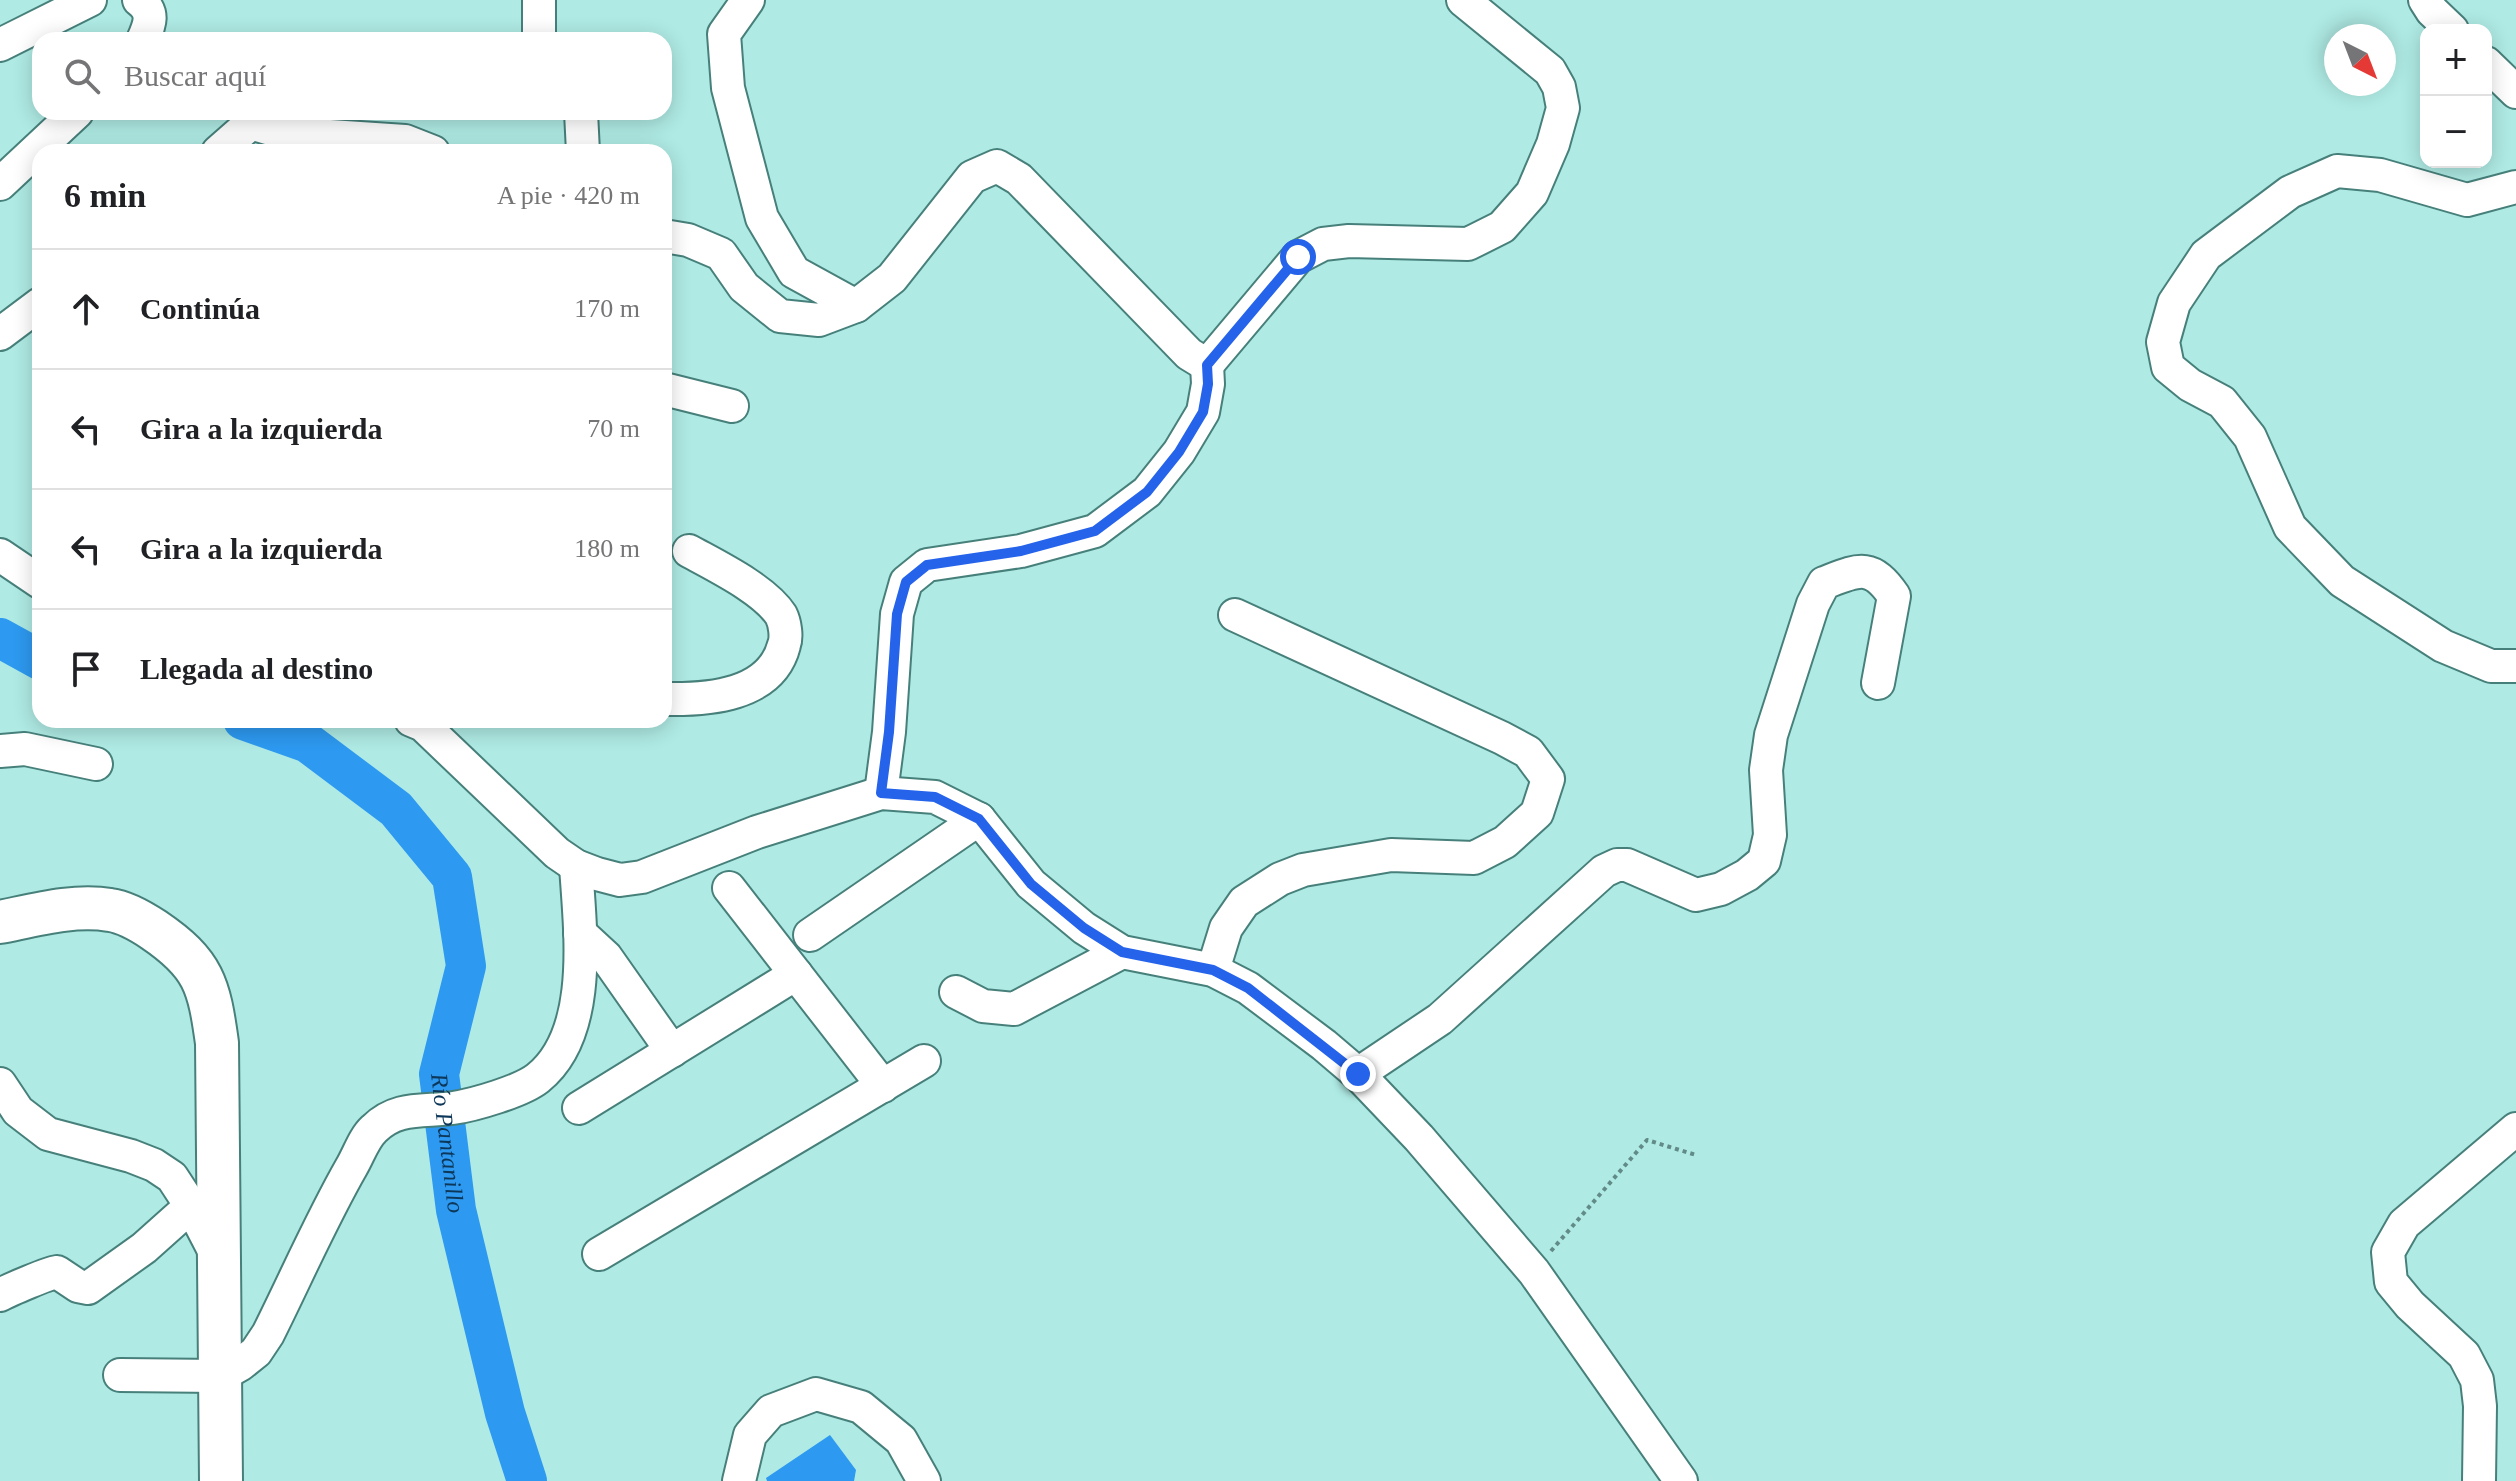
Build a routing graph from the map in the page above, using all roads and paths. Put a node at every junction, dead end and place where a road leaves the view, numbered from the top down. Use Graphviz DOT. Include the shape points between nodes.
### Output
graph roads {
  1 [pos="90,0"];
  2 [pos="139,0"];
  3 [pos="539,0"];
  4 [pos="748,0"];
  5 [pos="1463,0"];
  6 [pos="2425,0"];
  7 [pos="2446,24"];
  8 [pos="146,32"];
  9 [pos="539,32"];
  10 [pos="0,45"];
  11 [pos="2492,69"];
  12 [pos="2516,92"];
  13 [pos="68,120"];
  14 [pos="581,120"];
  15 [pos="43,144"];
  16 [pos="227,144"];
  17 [pos="413,144"];
  18 [pos="583,144"];
  19 [pos="32,154"];
  20 [pos="0,184"];
  21 [pos="2516,187"];
  22 [pos="672,237"];
  23 [pos="856,306"];
  24 [pos="32,310"];
  25 [pos="0,334"];
  26 [pos="1207,365"];
  27 [pos="672,391"];
  28 [pos="732,406"];
  29 [pos="689,551"];
  30 [pos="0,555"];
  31 [pos="32,577"];
  32 [pos="1235,615"];
  33 [pos="2516,666"];
  34 [pos="1878,683"];
  35 [pos="672,699"];
  36 [pos="425,728"];
  37 [pos="0,751"];
  38 [pos="96,764"];
  39 [pos="881,793"];
  40 [pos="979,819"];
  41 [pos="576,866"];
  42 [pos="729,888"];
  43 [pos="0,922"];
  44 [pos="580,933"];
  45 [pos="810,935"];
  46 [pos="1122,952"];
  47 [pos="1213,970"];
  48 [pos="796,974"];
  49 [pos="956,992"];
  50 [pos="672,1051"];
  51 [pos="924,1061"];
  52 [pos="1358,1074"];
  53 [pos="0,1084"];
  54 [pos="883,1086"];
  55 [pos="579,1108"];
  56 [pos="2516,1129"];
  57 [pos="1696,1155"];
  58 [pos="191,1206"];
  59 [pos="599,1254"];
  60 [pos="218,1259"];
  61 [pos="1534,1272"];
  62 [pos="0,1295"];
  63 [pos="120,1375"];
  64 [pos="220,1376"];
  65 [pos="221,1481"];
  66 [pos="739,1481"];
  67 [pos="924,1481"];
  68 [pos="1681,1481"];
  69 [pos="2479,1481"];
  1 -- 10 [label="street"];
  2 -- 8 [label="street" via="151,21"];
  3 -- 9 [label="street"];
  4 -- 23 [label="street" via="724,34 728,88 762,218 794,272"];
  5 -- 26 [label="street" via="1550,71 1559,87 1563,108 1532,193 1502,227 1468,244 1349,241 1323,244 1298,257"];
  6 -- 7 [label="street"];
  11 -- 12 [label="street"];
  13 -- 15 [label="street"];
  14 -- 18 [label="street"];
  16 -- 17 [label="street" via="251,123 284,133"];
  19 -- 20 [label="street"];
  21 -- 33 [label="street" via="2467,200 2380,175 2337,171 2290,192 2206,255 2174,303 2163,342 2168,367 2222,402 2250,437 2290,527 2342,581 2443,646 2491,666"];
  22 -- 23 [label="street" via="721,254 744,287 780,316 819,320"];
  23 -- 26 [label="street" via="892,278 972,177 997,166 1019,179 1189,354"];
  24 -- 25 [label="street"];
  26 -- 39 [label="street" via="1203,412 1179,452 1147,492 1095,531 1021,551 927,565 906,582 897,614"];
  27 -- 28 [label="street"];
  29 -- 35 [label="street" via="752,588 781,616 786,638 780,661 760,681 703,700"];
  30 -- 31 [label="street"];
  32 -- 47 [label="street" via="1502,738 1528,752 1548,779 1537,813 1505,842 1474,858 1391,855 1280,879 1244,902 1226,928"];
  34 -- 52 [label="street" via="1894,596 1882,578 1851,572 1824,583 1813,604 1771,735 1766,770 1770,835 1764,861 1734,882 1696,895 1627,865 1604,871 1440,1019"];
  36 -- 41 [label="street"];
  37 -- 38 [label="street" via="25,749"];
  39 -- 40 [label="street" via="935,797"];
  39 -- 41 [label="street" via="757,832 642,877 620,880"];
  40 -- 45 [label="street"];
  40 -- 46 [label="street" via="1031,884"];
  41 -- 44 [label="street"];
  42 -- 48 [label="street"];
  43 -- 60 [label="main road" via="62,910 111,909 144,922 195,964 211,998 217,1043"];
  44 -- 50 [label="street" via="606,957"];
  44 -- 64 [label="street" via="577,1004 565,1047 537,1079 492,1099 408,1110 372,1130 268,1334 256,1352"];
  46 -- 47 [label="street"];
  46 -- 49 [label="street" via="1014,1009 983,1006"];
  47 -- 52 [label="street" via="1248,988"];
  48 -- 50 [label="street"];
  48 -- 54 [label="street"];
  50 -- 55 [label="street"];
  51 -- 54 [label="street"];
  52 -- 61 [label="street"];
  53 -- 58 [label="street" via="18,1111 48,1134 154,1165 172,1177"];
  54 -- 59 [label="street"];
  56 -- 69 [label="street" via="2404,1224 2388,1252 2391,1282 2464,1355 2477,1380"];
  57 -- 61 [label="path" via="1647,1140"];
  58 -- 60 [label="street"];
  58 -- 62 [label="street" via="88,1288 57,1272"];
  60 -- 64 [label="main road"];
  61 -- 68 [label="street"];
  63 -- 64 [label="street"];
  64 -- 65 [label="main road"];
  66 -- 67 [label="street" via="750,1435 771,1411 816,1394 861,1407 901,1440"];
}
